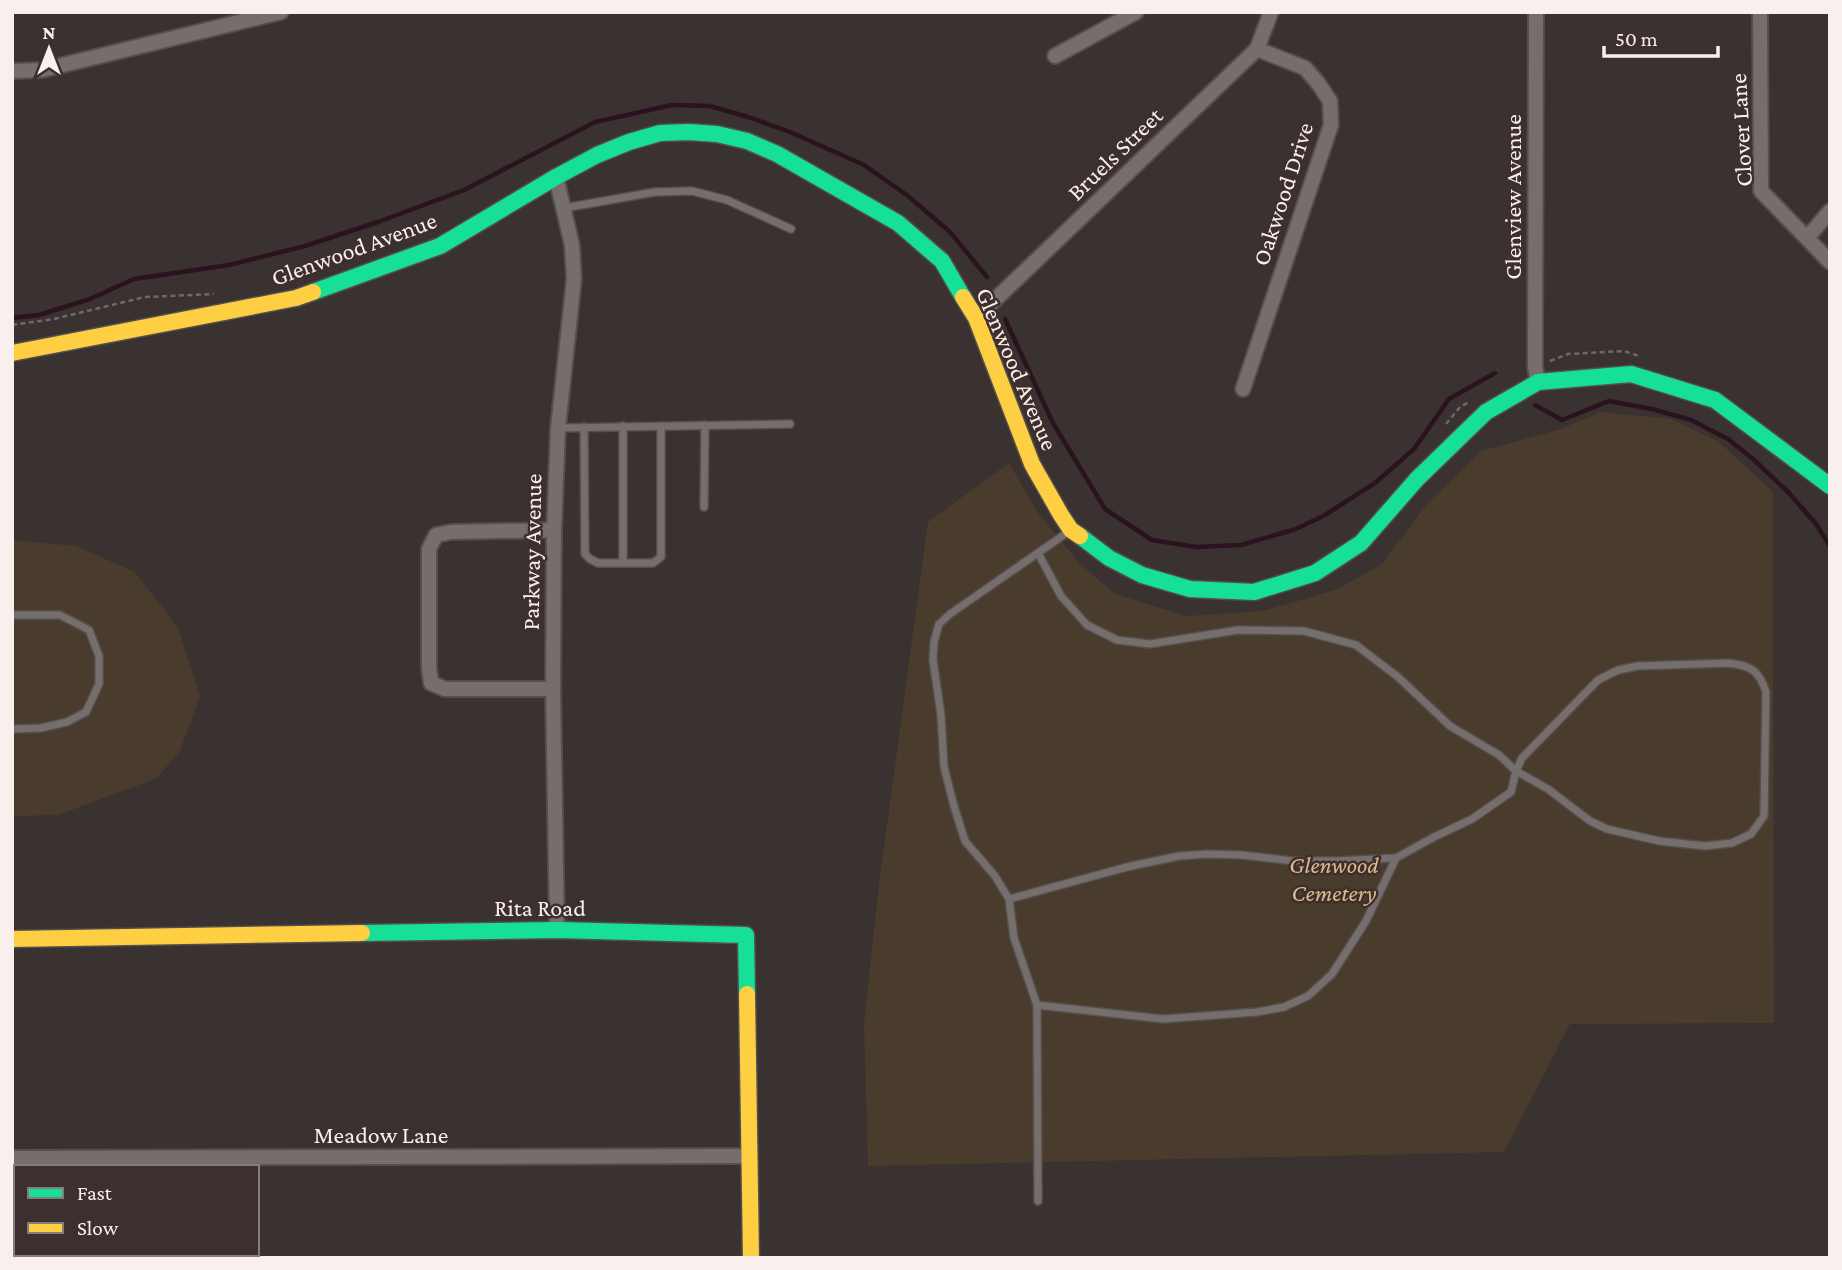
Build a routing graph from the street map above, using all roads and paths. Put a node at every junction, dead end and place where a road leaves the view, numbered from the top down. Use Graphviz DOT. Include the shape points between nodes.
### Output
graph roads {
  1 [pos="281,12"];
  2 [pos="1136,12"];
  3 [pos="1271,12"];
  4 [pos="1536,12"];
  5 [pos="1760,12"];
  6 [pos="1257,50"];
  7 [pos="1055,56"];
  8 [pos="12,71"];
  9 [pos="556,177"];
  10 [pos="564,208"];
  11 [pos="1830,211"];
  12 [pos="791,229"];
  13 [pos="1807,238"];
  14 [pos="1830,262"];
  15 [pos="222,294"];
  16 [pos="976,318"];
  17 [pos="12,325"];
  18 [pos="12,353"];
  19 [pos="1648,359"];
  20 [pos="1536,374"];
  21 [pos="1243,389"];
  22 [pos="1470,401"];
  23 [pos="790,424"];
  24 [pos="705,425"];
  25 [pos="1445,425"];
  26 [pos="623,426"];
  27 [pos="661,426"];
  28 [pos="584,427"];
  29 [pos="558,428"];
  30 [pos="1830,486"];
  31 [pos="704,507"];
  32 [pos="554,530"];
  33 [pos="1071,530"];
  34 [pos="1038,553"];
  35 [pos="623,564"];
  36 [pos="12,615"];
  37 [pos="553,689"];
  38 [pos="12,729"];
  39 [pos="1516,771"];
  40 [pos="1395,858"];
  41 [pos="1009,899"];
  42 [pos="557,930"];
  43 [pos="12,939"];
  44 [pos="1037,1005"];
  45 [pos="750,1156"];
  46 [pos="12,1158"];
  47 [pos="1038,1201"];
  48 [pos="751,1258"];
  1 -- 8 [label="street" via="42,70"];
  2 -- 7 [label="street"];
  3 -- 6 [label="street, Bruels Street"];
  4 -- 20 [label="street, Glenview Avenue"];
  5 -- 13 [label="street, Clover Lane" via="1761,191"];
  6 -- 16 [label="street, Bruels Street"];
  6 -- 21 [label="street, Oakwood Drive" via="1305,68 1330,101 1331,125"];
  9 -- 10 [label="street, Parkway Avenue"];
  9 -- 16 [label="street, Glenwood Avenue" via="618,146 660,133 717,134 747,141 898,223 942,261"];
  9 -- 18 [label="street, Glenwood Avenue" via="440,246 296,298"];
  10 -- 12 [label="lane" via="655,191 692,191 727,200"];
  10 -- 29 [label="street, Parkway Avenue" via="574,279"];
  11 -- 13 [label="street"];
  13 -- 14 [label="street, Clover Lane"];
  15 -- 17 [label="path" via="145,297"];
  16 -- 33 [label="street, Glenwood Avenue" via="1032,464"];
  19 -- 20 [label="path" via="1624,351 1568,354"];
  20 -- 30 [label="street, Glenwood Avenue" via="1631,374 1715,400"];
  20 -- 33 [label="street, Glenwood Avenue" via="1486,412 1361,543 1315,573 1254,592 1190,589 1142,575"];
  22 -- 25 [label="path"];
  23 -- 24 [label="lane"];
  24 -- 27 [label="lane"];
  24 -- 31 [label="lane"];
  26 -- 27 [label="lane"];
  26 -- 28 [label="lane"];
  26 -- 35 [label="lane"];
  27 -- 35 [label="lane" via="661,557 653,563"];
  28 -- 29 [label="lane"];
  28 -- 35 [label="lane" via="585,554 598,563"];
  29 -- 32 [label="street, Parkway Avenue"];
  32 -- 37 [label="street, Parkway Avenue"];
  32 -- 37 [label="street" via="436,535 429,550 431,683 444,689"];
  33 -- 34 [label="lane"];
  34 -- 39 [label="lane" via="1061,596 1087,625 1117,639 1150,644 1238,630 1291,630 1356,645 1450,726 1499,755"];
  34 -- 41 [label="lane" via="950,614 939,624 934,642 944,767 954,806 965,841"];
  36 -- 38 [label="lane" via="60,615 89,630 99,656 99,684 86,712 41,728"];
  37 -- 42 [label="street, Parkway Avenue"];
  39 -- 39 [label="lane" via="1522,758 1598,680 1618,670 1729,663 1753,669 1762,679 1766,692 1764,816 1751,834 1732,843 1704,846 1659,841 1607,829"];
  39 -- 40 [label="lane" via="1511,792 1472,819"];
  40 -- 41 [label="lane" via="1293,861 1179,856"];
  40 -- 44 [label="lane" via="1366,921 1332,974 1308,996 1284,1007 1163,1019"];
  41 -- 44 [label="lane" via="1014,938"];
  42 -- 43 [label="street, Rita Road"];
  42 -- 45 [label="street, Rita Road" via="746,935"];
  44 -- 47 [label="lane"];
  45 -- 46 [label="street, Meadow Lane"];
  45 -- 48 [label="street, Rita Road"];
}
